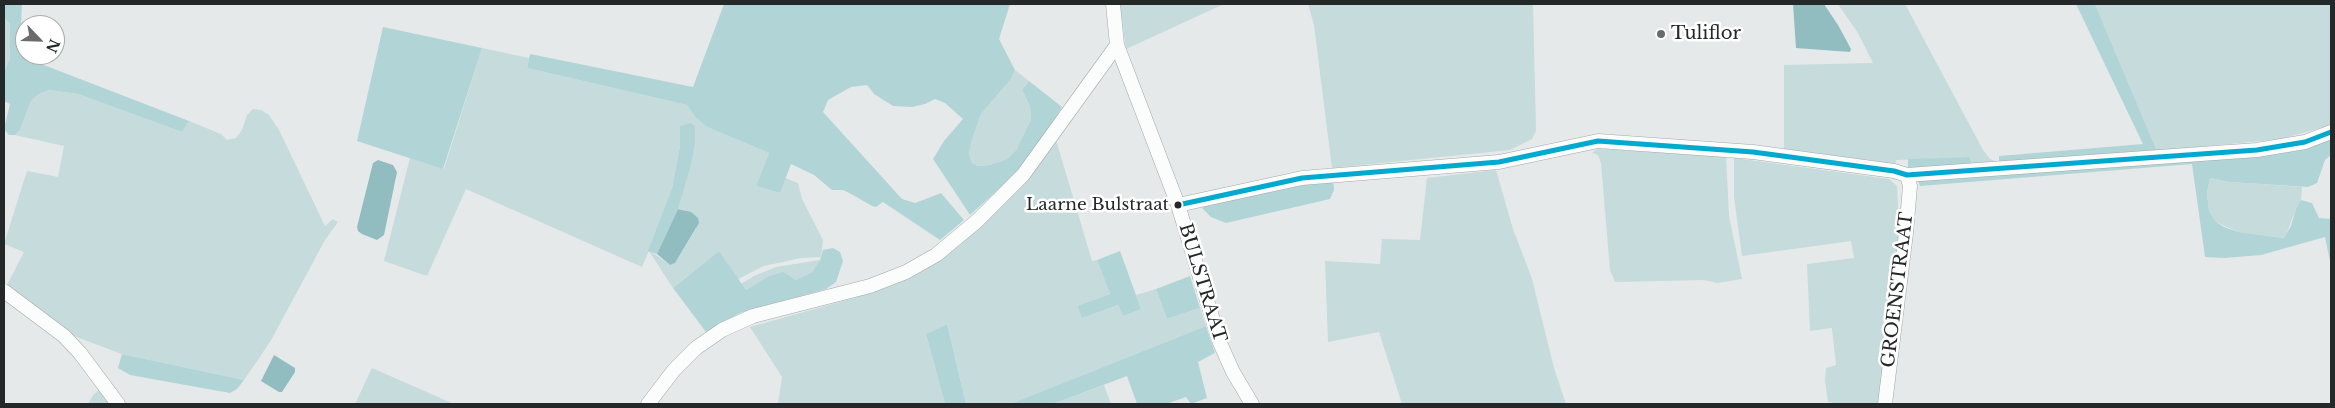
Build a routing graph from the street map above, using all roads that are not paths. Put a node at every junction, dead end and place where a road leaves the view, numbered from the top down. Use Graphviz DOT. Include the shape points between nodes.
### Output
graph roads {
  1 [pos="1113,4"];
  2 [pos="1117,46"];
  3 [pos="2331,132"];
  4 [pos="1907,175"];
  5 [pos="1178,205"];
  6 [pos="4,291"];
  7 [pos="118,404"];
  8 [pos="648,404"];
  9 [pos="1252,404"];
  10 [pos="1885,404"];
  1 -- 2 [label="street, BULSTRAAT"];
  2 -- 5 [label="street, BULSTRAAT"];
  2 -- 8 [label="street" via="1023,175 976,222 936,255 906,272 870,286 754,316 722,330 690,353"];
  3 -- 4 [label="street" via="2304,142 2257,150"];
  4 -- 5 [label="street" via="1894,170 1753,152 1598,141 1500,162 1302,178"];
  4 -- 10 [label="street, GROENSTRAAT" via="1910,186 1906,233"];
  5 -- 9 [label="street, BULSTRAAT" via="1220,343"];
  6 -- 7 [label="street" via="64,336"];
}
